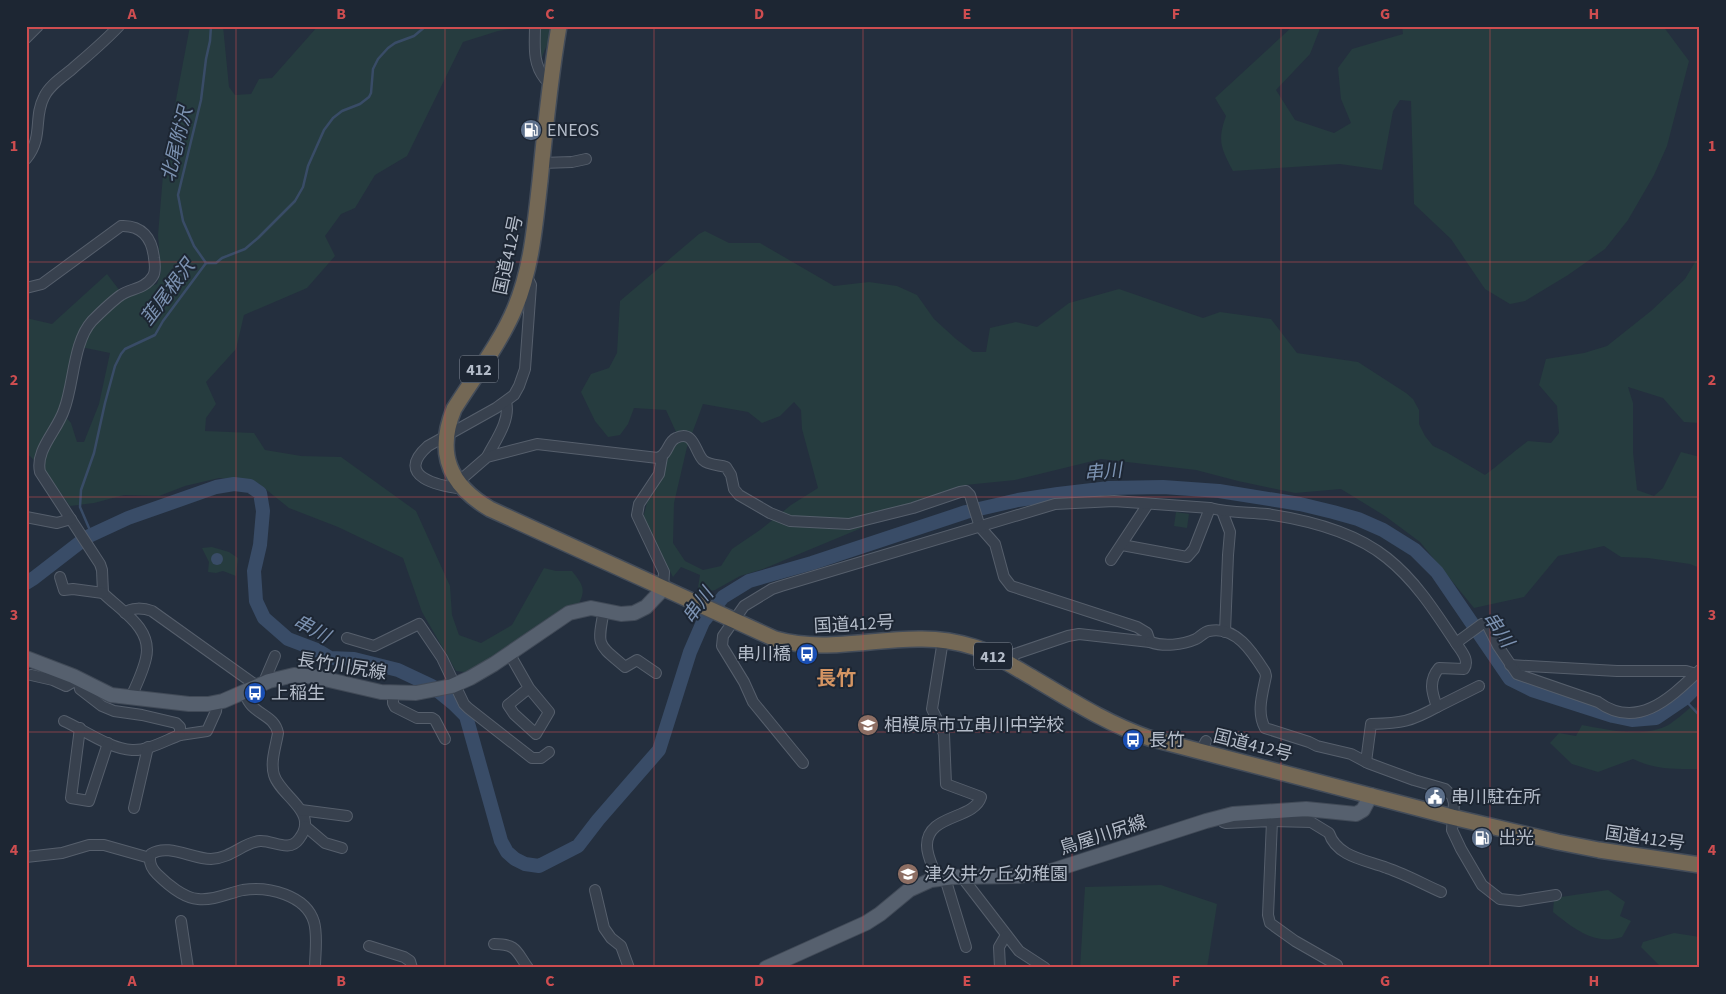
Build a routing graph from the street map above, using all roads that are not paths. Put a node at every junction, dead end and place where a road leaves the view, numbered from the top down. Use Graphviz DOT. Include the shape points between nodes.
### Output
graph roads {
  1 [pos="38,26"];
  2 [pos="119,26"];
  3 [pos="535,26"];
  4 [pos="558,26"];
  5 [pos="26,38"];
  6 [pos="550,80"];
  7 [pos="26,159"];
  8 [pos="586,159"];
  9 [pos="542,163"];
  10 [pos="526,275"];
  11 [pos="26,288"];
  12 [pos="506,402"];
  13 [pos="446,436"];
  14 [pos="487,457"];
  15 [pos="662,457"];
  16 [pos="460,486"];
  17 [pos="1148,504"];
  18 [pos="1210,508"];
  19 [pos="1222,511"];
  20 [pos="26,517"];
  21 [pos="71,519"];
  22 [pos="980,525"];
  23 [pos="1122,545"];
  24 [pos="1112,560"];
  25 [pos="60,577"];
  26 [pos="663,588"];
  27 [pos="103,593"];
  28 [pos="604,610"];
  29 [pos="125,613"];
  30 [pos="730,618"];
  31 [pos="1225,632"];
  32 [pos="347,638"];
  33 [pos="943,640"];
  34 [pos="1150,642"];
  35 [pos="1458,642"];
  36 [pos="509,654"];
  37 [pos="276,656"];
  38 [pos="26,658"];
  39 [pos="1010,665"];
  40 [pos="1510,665"];
  41 [pos="1698,672"];
  42 [pos="656,673"];
  43 [pos="31,674"];
  44 [pos="78,678"];
  45 [pos="261,684"];
  46 [pos="454,685"];
  47 [pos="1480,686"];
  48 [pos="529,688"];
  49 [pos="244,692"];
  50 [pos="397,693"];
  51 [pos="130,698"];
  52 [pos="217,702"];
  53 [pos="1437,707"];
  54 [pos="64,721"];
  55 [pos="80,728"];
  56 [pos="180,735"];
  57 [pos="445,739"];
  58 [pos="108,743"];
  59 [pos="148,747"];
  60 [pos="549,752"];
  61 [pos="1366,762"];
  62 [pos="803,763"];
  63 [pos="1371,795"];
  64 [pos="134,808"];
  65 [pos="301,810"];
  66 [pos="347,816"];
  67 [pos="1220,817"];
  68 [pos="1452,817"];
  69 [pos="1272,821"];
  70 [pos="305,826"];
  71 [pos="342,848"];
  72 [pos="26,857"];
  73 [pos="150,858"];
  74 [pos="1700,865"];
  75 [pos="962,877"];
  76 [pos="941,878"];
  77 [pos="595,890"];
  78 [pos="1441,892"];
  79 [pos="1556,895"];
  80 [pos="181,921"];
  81 [pos="1006,935"];
  82 [pos="494,944"];
  83 [pos="369,946"];
  84 [pos="966,947"];
  85 [pos="1337,965"];
  86 [pos="188,968"];
  87 [pos="315,968"];
  88 [pos="412,968"];
  89 [pos="528,968"];
  90 [pos="629,968"];
  91 [pos="766,968"];
  92 [pos="1000,968"];
  93 [pos="1045,968"];
  1 -- 5 [label="street"];
  2 -- 7 [label="street" via="44,97 36,144"];
  3 -- 6 [label="street" via="536,63 545,79"];
  4 -- 6 [label="highway, 国道412号 / 412"];
  6 -- 9 [label="highway, 国道412号 / 412"];
  8 -- 9 [label="street"];
  9 -- 10 [label="highway, 国道412号 / 412"];
  10 -- 12 [label="street" via="531,284 525,369 514,395"];
  10 -- 13 [label="highway, 国道412号 / 412" via="507,325 454,409"];
  11 -- 21 [label="street" via="42,284 121,226 134,226 151,241 155,267 152,277 146,285 120,296 85,331 60,422 41,455 40,472"];
  12 -- 13 [label="street"];
  12 -- 14 [label="street" via="508,411 504,424"];
  13 -- 16 [label="highway, 国道412号 / 412" via="450,471"];
  13 -- 16 [label="street" via="422,451 416,465 418,473 440,486"];
  14 -- 15 [label="street" via="537,444"];
  14 -- 16 [label="street"];
  15 -- 22 [label="street" via="678,437 692,439 704,461 726,467 739,496 790,521 849,524 966,491"];
  15 -- 26 [label="street" via="659,474 639,504 637,514 664,572"];
  16 -- 26 [label="highway, 412" via="474,500"];
  17 -- 18 [label="street"];
  17 -- 22 [label="street" via="1114,500 1055,504"];
  17 -- 23 [label="street"];
  18 -- 19 [label="street"];
  18 -- 23 [label="street" via="1194,549 1187,557"];
  19 -- 31 [label="street" via="1230,532"];
  19 -- 35 [label="street" via="1266,514 1308,522 1369,546 1399,569"];
  20 -- 21 [label="street" via="57,523"];
  21 -- 27 [label="street" via="102,570"];
  22 -- 30 [label="street" via="772,589"];
  22 -- 34 [label="street" via="995,544 1004,577 1011,586 1137,628 1147,633"];
  23 -- 24 [label="street"];
  25 -- 27 [label="street" via="64,590 73,588"];
  26 -- 28 [label="main road, 長竹川尻線" via="646,607 636,612 621,614"];
  26 -- 30 [label="highway, 412"];
  27 -- 29 [label="street"];
  28 -- 36 [label="main road, 長竹川尻線" via="589,608 569,613"];
  28 -- 42 [label="street" via="600,634 603,649 625,667 637,660"];
  29 -- 45 [label="street" via="128,610 152,611"];
  29 -- 51 [label="street" via="139,627 147,645 146,659"];
  30 -- 33 [label="highway, 国道412号 / 412" via="775,639 806,645"];
  30 -- 62 [label="street" via="722,646 753,702"];
  31 -- 34 [label="street" via="1209,631 1178,644"];
  31 -- 61 [label="street" via="1237,636 1265,672 1261,706 1265,728 1351,754"];
  32 -- 46 [label="street" via="374,646 419,624 442,658"];
  33 -- 39 [label="highway, 国道412号 / 412" via="976,648"];
  33 -- 76 [label="street" via="932,709 944,734 946,784 981,796 972,808 939,823 930,833 927,852"];
  34 -- 39 [label="street" via="1079,634 1015,654"];
  35 -- 40 [label="street" via="1486,624"];
  35 -- 53 [label="street" via="1467,661 1466,666 1464,669 1438,668 1432,676 1431,692"];
  36 -- 46 [label="main road, 長竹川尻線"];
  36 -- 48 [label="street"];
  37 -- 45 [label="street"];
  38 -- 44 [label="main road, 長竹川尻線"];
  39 -- 63 [label="highway, 国道412号 / 412" via="1086,710 1149,738 1204,746"];
  40 -- 41 [label="street"];
  40 -- 41 [label="street" via="1517,674 1626,713 1640,712 1669,699"];
  43 -- 44 [label="street" via="66,686"];
  44 -- 51 [label="main road, 長竹川尻線" via="105,693"];
  44 -- 56 [label="street" via="80,689 102,706 176,723 180,727"];
  45 -- 49 [label="main road, 長竹川尻線"];
  45 -- 50 [label="main road, 長竹川尻線" via="299,675"];
  46 -- 50 [label="main road, 長竹川尻線" via="427,692"];
  46 -- 60 [label="street" via="468,708 532,758 541,758"];
  47 -- 53 [label="street"];
  49 -- 52 [label="main road, 長竹川尻線"];
  49 -- 65 [label="street" via="250,704 277,728 273,773"];
  50 -- 57 [label="street" via="393,703 395,707 413,716 432,718"];
  51 -- 52 [label="main road, 長竹川尻線" via="190,704"];
  52 -- 56 [label="street" via="207,731"];
  53 -- 61 [label="street" via="1413,720 1371,724"];
  54 -- 55 [label="street"];
  55 -- 58 [label="street"];
  55 -- 58 [label="street" via="71,798 89,801"];
  56 -- 59 [label="street"];
  58 -- 59 [label="street" via="133,750"];
  59 -- 64 [label="street"];
  61 -- 68 [label="street" via="1446,789 1454,803"];
  63 -- 67 [label="main road, 鳥屋川尻線" via="1364,809 1356,814 1306,809"];
  63 -- 68 [label="highway, 国道412号 / 412"];
  65 -- 66 [label="street"];
  65 -- 70 [label="street"];
  67 -- 69 [label="street" via="1226,823"];
  67 -- 75 [label="main road, 鳥屋川尻線" via="1051,871 1018,876"];
  68 -- 74 [label="highway, 国道412号 / 412" via="1599,850"];
  68 -- 79 [label="street" via="1452,830 1482,885 1500,899 1519,901"];
  69 -- 78 [label="street" via="1311,822 1329,833 1337,848"];
  69 -- 85 [label="street" via="1270,923"];
  70 -- 71 [label="street" via="325,843"];
  70 -- 73 [label="street" via="297,843 288,846 260,841 228,856 209,859 161,850 151,854"];
  72 -- 73 [label="street" via="104,845"];
  73 -- 87 [label="street" via="153,869 165,882 195,899 263,889 300,902 314,925"];
  75 -- 76 [label="main road, 鳥屋川尻線"];
  75 -- 81 [label="street"];
  76 -- 84 [label="street"];
  76 -- 91 [label="main road, 鳥屋川尻線" via="909,890 866,923"];
  77 -- 90 [label="street" via="604,928 621,946"];
  80 -- 86 [label="street"];
  81 -- 92 [label="street" via="999,947"];
  81 -- 93 [label="street" via="1019,951"];
  82 -- 89 [label="street" via="514,947"];
  83 -- 88 [label="street" via="404,957"];
}
